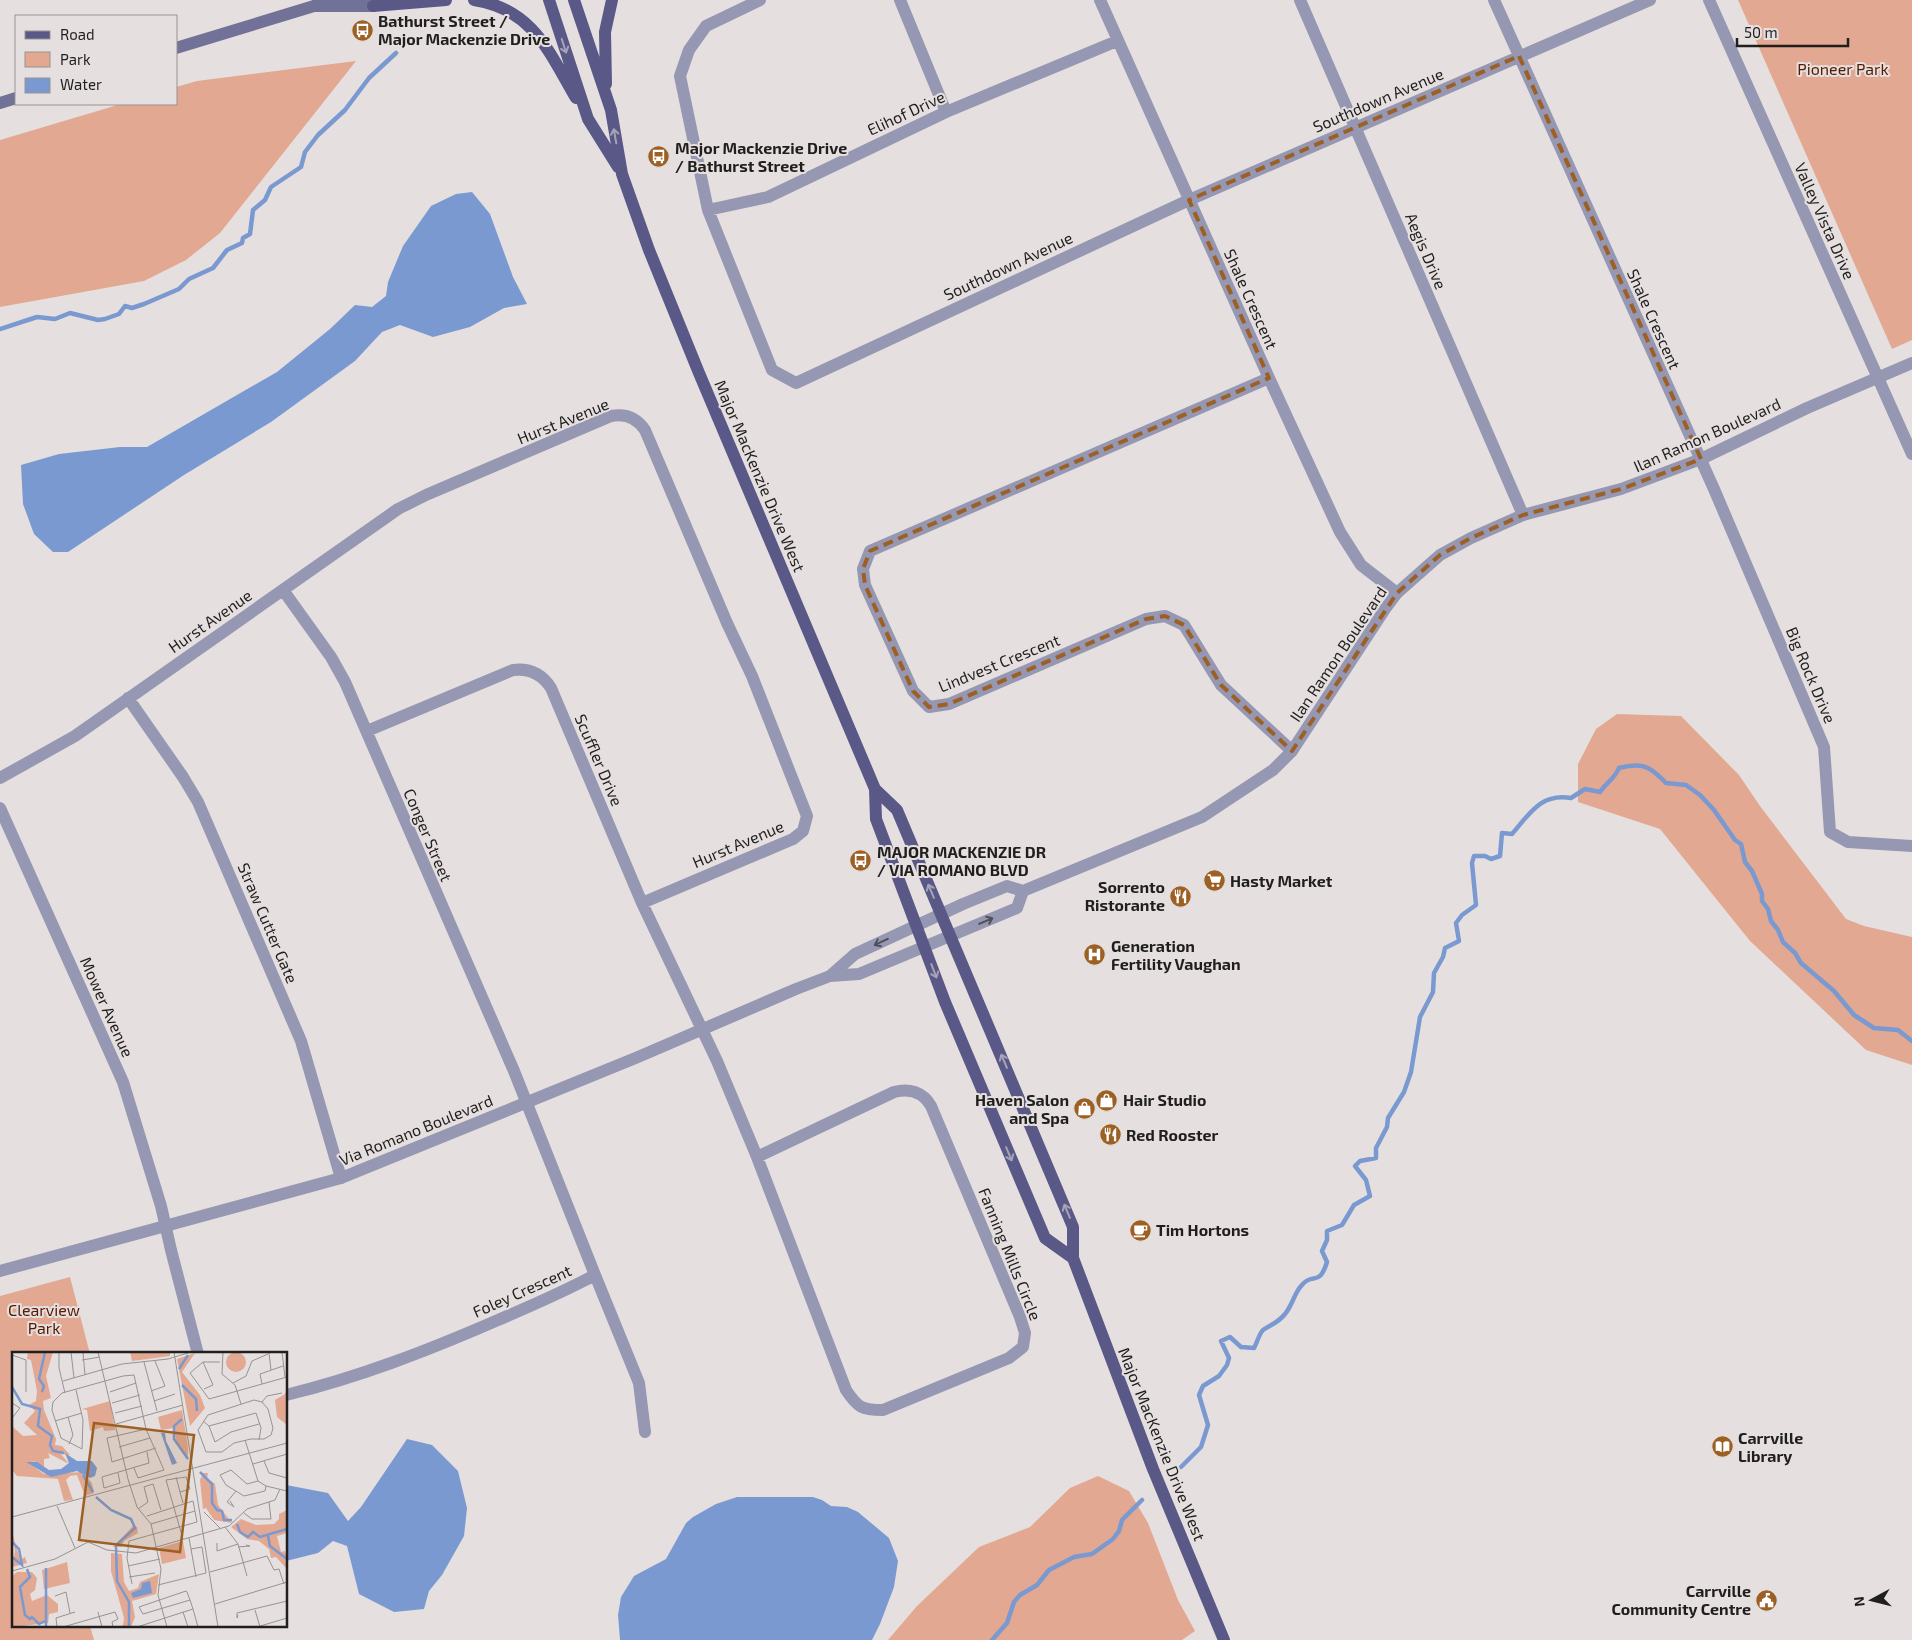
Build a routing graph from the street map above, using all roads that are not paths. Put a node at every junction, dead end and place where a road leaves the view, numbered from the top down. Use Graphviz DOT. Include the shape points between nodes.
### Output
graph roads {
  1 [pos="327,0"];
  2 [pos="394,0"];
  3 [pos="446,0"];
  4 [pos="474,0"];
  5 [pos="549,0"];
  6 [pos="574,0"];
  7 [pos="612,0"];
  8 [pos="760,0"];
  9 [pos="900,0"];
  10 [pos="1100,0"];
  11 [pos="1300,0"];
  12 [pos="1494,0"];
  13 [pos="1650,0"];
  14 [pos="1709,0"];
  15 [pos="314,6"];
  16 [pos="373,6"];
  17 [pos="1117,41"];
  18 [pos="178,47"];
  19 [pos="1519,56"];
  20 [pos="15,98"];
  21 [pos="607,99"];
  22 [pos="0,103"];
  23 [pos="946,112"];
  24 [pos="588,119"];
  25 [pos="1355,127"];
  26 [pos="622,174"];
  27 [pos="1189,200"];
  28 [pos="708,210"];
  29 [pos="1912,363"];
  30 [pos="1878,377"];
  31 [pos="1268,378"];
  32 [pos="1912,454"];
  33 [pos="1701,459"];
  34 [pos="1523,515"];
  35 [pos="283,590"];
  36 [pos="1397,593"];
  37 [pos="128,698"];
  38 [pos="366,731"];
  39 [pos="1292,751"];
  40 [pos="0,778"];
  41 [pos="875,789"];
  42 [pos="0,808"];
  43 [pos="1912,846"];
  44 [pos="1024,891"];
  45 [pos="642,903"];
  46 [pos="941,915"];
  47 [pos="916,926"];
  48 [pos="950,936"];
  49 [pos="924,947"];
  50 [pos="830,976"];
  51 [pos="703,1029"];
  52 [pos="526,1103"];
  53 [pos="757,1157"];
  54 [pos="341,1178"];
  55 [pos="166,1226"];
  56 [pos="1072,1258"];
  57 [pos="0,1270"];
  58 [pos="595,1275"];
  59 [pos="198,1352"];
  60 [pos="288,1394"];
  61 [pos="644,1432"];
  62 [pos="1224,1640"];
  1 -- 15 [label="main road"];
  2 -- 16 [label="main road"];
  3 -- 16 [label="main road"];
  4 -- 24 [label="main road" via="498,6 522,19 547,46"];
  5 -- 24 [label="main road, Major MacKenzie Drive West, one-way"];
  6 -- 21 [label="main road, Major MacKenzie Drive West"];
  7 -- 21 [label="main road" via="605,32"];
  8 -- 28 [label="street, Southdown Avenue" via="706,26 689,50 680,76"];
  9 -- 23 [label="street"];
  10 -- 17 [label="street, Shale Crescent"];
  11 -- 25 [label="street, Aegis Drive"];
  12 -- 19 [label="street, Shale Crescent"];
  13 -- 19 [label="street, Southdown Avenue"];
  14 -- 30 [label="street, Valley Vista Drive"];
  15 -- 16 [label="main road"];
  15 -- 18 [label="main road"];
  17 -- 23 [label="street, Elihof Drive"];
  17 -- 27 [label="street, Shale Crescent"];
  19 -- 25 [label="street, Southdown Avenue"];
  19 -- 33 [label="street, Shale Crescent"];
  20 -- 22 [label="main road"];
  26 -- 21 [label="main road, Major MacKenzie Drive West, one-way"];
  23 -- 28 [label="street, Elihof Drive" via="768,197"];
  24 -- 26 [label="main road, Major MacKenzie Drive West"];
  25 -- 27 [label="street, Southdown Avenue"];
  25 -- 34 [label="street, Aegis Drive"];
  26 -- 41 [label="main road, Major MacKenzie Drive West" via="699,373"];
  27 -- 28 [label="street, Southdown Avenue" via="796,383 772,370"];
  27 -- 31 [label="street, Shale Crescent"];
  29 -- 30 [label="street, Ilan Ramon Boulevard"];
  30 -- 32 [label="street, Valley Vista Drive"];
  30 -- 33 [label="street, Ilan Ramon Boulevard"];
  31 -- 36 [label="street, Shale Crescent" via="1340,532 1361,565"];
  31 -- 39 [label="street, Lindvest Crescent" via="870,551 863,569 864,585 912,691 930,707 949,704 1146,619 1166,616 1184,625 1221,685"];
  33 -- 34 [label="street, Ilan Ramon Boulevard" via="1622,490"];
  33 -- 43 [label="street, Big Rock Drive" via="1824,747 1830,832 1848,842"];
  34 -- 36 [label="street, Ilan Ramon Boulevard" via="1440,555"];
  35 -- 37 [label="street, Hurst Avenue"];
  35 -- 38 [label="street, Conger Street" via="331,658"];
  35 -- 45 [label="street, Hurst Avenue" via="412,502 611,416 625,415 638,421 645,430 752,676 807,816 803,831 793,839"];
  36 -- 39 [label="street, Ilan Ramon Boulevard"];
  37 -- 40 [label="street, Hurst Avenue" via="63,744"];
  37 -- 54 [label="street, Straw Cutter Gate" via="192,789 201,809 300,1041"];
  38 -- 45 [label="street, Scuffler Drive" via="513,670 538,674 551,688"];
  38 -- 52 [label="street, Conger Street"];
  39 -- 44 [label="street, Ilan Ramon Boulevard" via="1274,770 1202,817"];
  46 -- 41 [label="main road, Major MacKenzie Drive West, one-way" via="897,810"];
  41 -- 47 [label="main road, Major MacKenzie Drive West" via="876,819"];
  42 -- 55 [label="street, Mower Avenue" via="123,1082"];
  44 -- 46 [label="street, Ilan Ramon Boulevard" via="1007,886"];
  48 -- 44 [label="street, one-way" via="1017,908"];
  45 -- 51 [label="street, Scuffler Drive"];
  46 -- 47 [label="street, Via Romano Boulevard"];
  46 -- 48 [label="main road, Major MacKenzie Drive West"];
  47 -- 49 [label="main road, Major MacKenzie Drive West"];
  47 -- 50 [label="street, Via Romano Boulevard, one-way" via="854,954"];
  48 -- 49 [label="street"];
  56 -- 48 [label="main road, Major MacKenzie Drive West, one-way" via="1074,1227"];
  49 -- 50 [label="street, Via Romano Boulevard" via="860,974"];
  49 -- 56 [label="main road, Major MacKenzie Drive West, one-way" via="1045,1238"];
  50 -- 51 [label="street, Via Romano Boulevard"];
  51 -- 52 [label="street, Via Romano Boulevard"];
  51 -- 53 [label="street, Fanning Mills Circle"];
  52 -- 54 [label="street, Via Romano Boulevard"];
  52 -- 58 [label="street, Foley Crescent"];
  53 -- 53 [label="street, Fanning Mills Circle" via="853,1401 866,1410 883,1410 1009,1358 1022,1347 1025,1333 1020,1317 931,1106 924,1097 908,1090 894,1092"];
  54 -- 55 [label="street, Via Romano Boulevard"];
  55 -- 57 [label="street, Via Romano Boulevard"];
  55 -- 59 [label="street"];
  56 -- 62 [label="main road, Major MacKenzie Drive West" via="1153,1469"];
  58 -- 60 [label="street, Foley Crescent" via="387,1366"];
  58 -- 61 [label="street" via="639,1383"];
}
